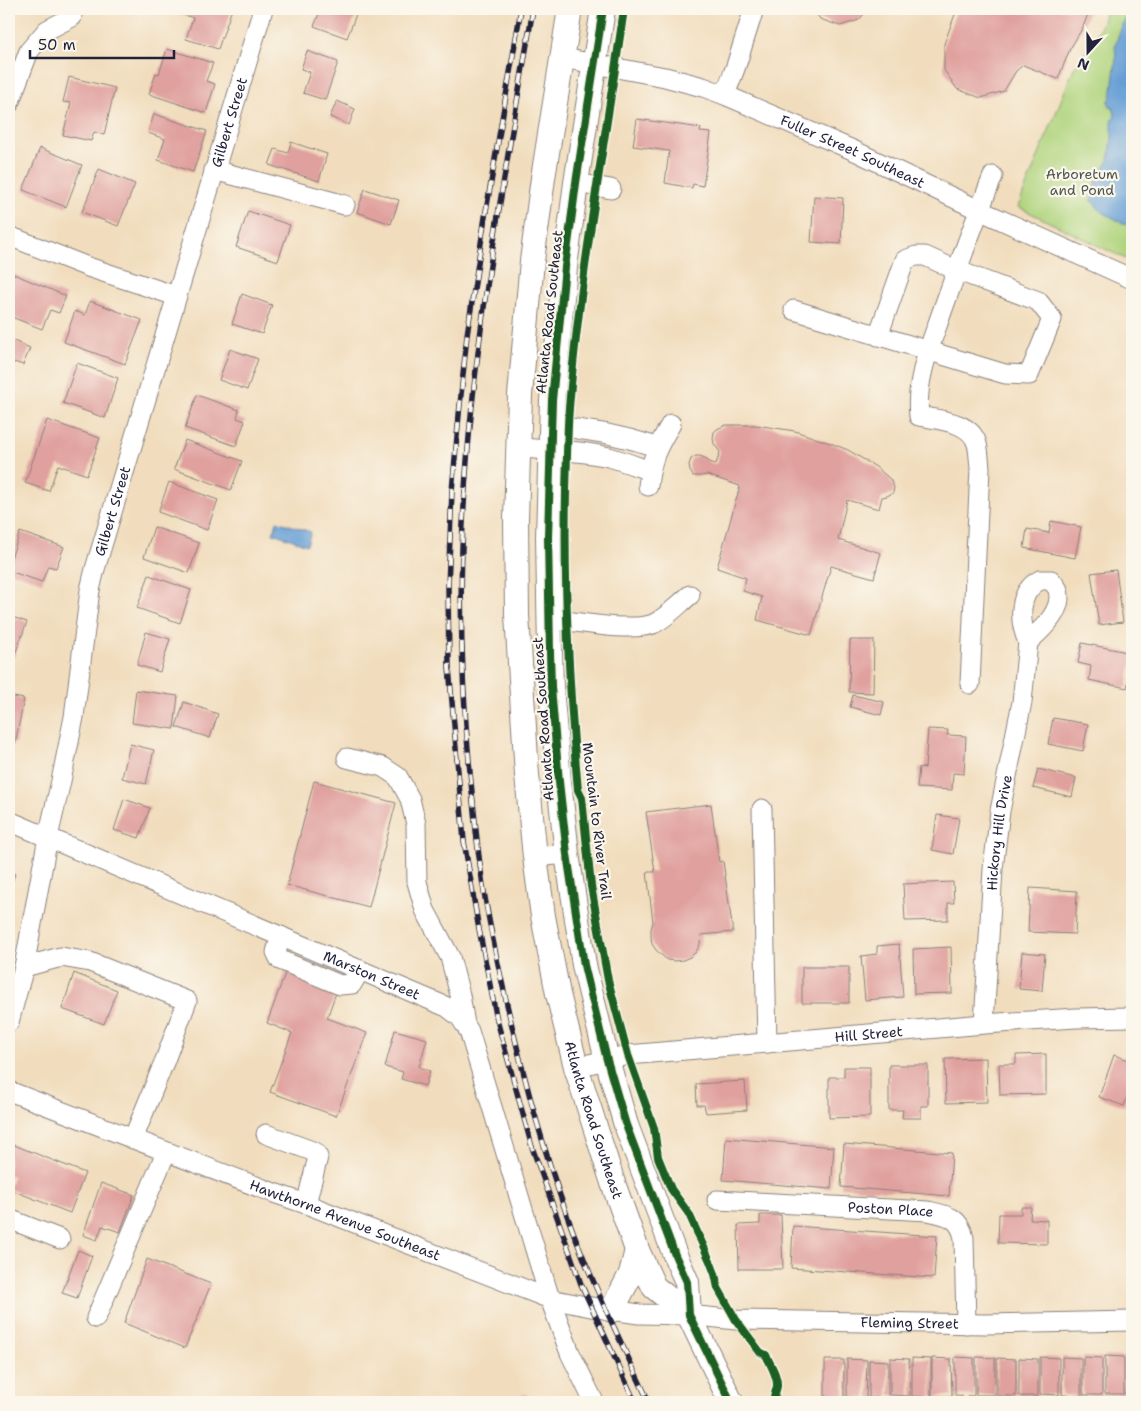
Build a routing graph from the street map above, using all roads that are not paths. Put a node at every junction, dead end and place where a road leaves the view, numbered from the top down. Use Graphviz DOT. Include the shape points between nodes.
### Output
graph roads {
  1 [pos="263,9"];
  2 [pos="570,9"];
  3 [pos="604,9"];
  4 [pos="754,9"];
  5 [pos="72,17"];
  6 [pos="562,58"];
  7 [pos="595,63"];
  8 [pos="725,95"];
  9 [pos="9,104"];
  10 [pos="214,170"];
  11 [pos="993,176"];
  12 [pos="576,183"];
  13 [pos="611,189"];
  14 [pos="345,205"];
  15 [pos="979,210"];
  16 [pos="9,236"];
  17 [pos="956,270"];
  18 [pos="1132,279"];
  19 [pos="176,296"];
  20 [pos="794,310"];
  21 [pos="878,336"];
  22 [pos="929,350"];
  23 [pos="671,424"];
  24 [pos="551,426"];
  25 [pos="657,447"];
  26 [pos="518,448"];
  27 [pos="550,450"];
  28 [pos="690,595"];
  29 [pos="549,618"];
  30 [pos="1028,642"];
  31 [pos="970,684"];
  32 [pos="347,758"];
  33 [pos="762,809"];
  34 [pos="9,821"];
  35 [pos="48,837"];
  36 [pos="567,854"];
  37 [pos="535,857"];
  38 [pos="24,967"];
  39 [pos="1132,1017"];
  40 [pos="9,1022"];
  41 [pos="465,1024"];
  42 [pos="984,1024"];
  43 [pos="767,1043"];
  44 [pos="607,1060"];
  45 [pos="576,1067"];
  46 [pos="9,1091"];
  47 [pos="266,1134"];
  48 [pos="133,1139"];
  49 [pos="166,1152"];
  50 [pos="717,1200"];
  51 [pos="306,1204"];
  52 [pos="9,1219"];
  53 [pos="60,1239"];
  54 [pos="637,1250"];
  55 [pos="550,1299"];
  56 [pos="612,1310"];
  57 [pos="689,1315"];
  58 [pos="96,1318"];
  59 [pos="1132,1321"];
  60 [pos="966,1324"];
  61 [pos="594,1402"];
  62 [pos="731,1402"];
  1 -- 10 [label="street, Gilbert Street"];
  2 -- 6 [label="main road, Atlanta Road Southeast"];
  3 -- 7 [label="main road, Atlanta Road Southeast"];
  4 -- 8 [label="street"];
  5 -- 9 [label="street" via="47,30 29,50"];
  6 -- 7 [label="street, Fuller Street Southeast"];
  6 -- 26 [label="main road, Atlanta Road Southeast" via="532,262"];
  7 -- 8 [label="street, Fuller Street Southeast" via="665,77"];
  7 -- 12 [label="main road, Atlanta Road Southeast"];
  8 -- 15 [label="street, Fuller Street Southeast" via="855,151"];
  10 -- 14 [label="street"];
  10 -- 19 [label="street, Gilbert Street"];
  11 -- 15 [label="street"];
  12 -- 13 [label="street"];
  12 -- 24 [label="main road, Atlanta Road Southeast"];
  15 -- 17 [label="street"];
  15 -- 18 [label="street, Fuller Street Southeast"];
  16 -- 19 [label="street"];
  17 -- 21 [label="street" via="925,256 905,260"];
  17 -- 22 [label="street"];
  17 -- 22 [label="street" via="1038,301 1052,320 1029,375 1005,374"];
  19 -- 35 [label="street, Gilbert Street" via="90,590 74,717"];
  20 -- 21 [label="street"];
  21 -- 22 [label="street"];
  22 -- 31 [label="street" via="919,380 919,416 959,425 972,433 980,468"];
  23 -- 25 [label="street"];
  24 -- 25 [label="street" via="607,432"];
  24 -- 27 [label="main road, Atlanta Road Southeast"];
  25 -- 27 [label="street" via="649,478 629,463"];
  26 -- 27 [label="street"];
  26 -- 37 [label="main road, Atlanta Road Southeast" via="517,615"];
  27 -- 29 [label="main road, Atlanta Road Southeast"];
  28 -- 29 [label="street" via="656,623 645,627"];
  29 -- 36 [label="main road, Atlanta Road Southeast" via="553,716"];
  30 -- 42 [label="street, Hickory Hill Drive" via="1022,702 1000,810 993,869"];
  32 -- 41 [label="street" via="383,767 398,778 410,800 416,824 417,882 425,910 450,958"];
  33 -- 43 [label="street"];
  34 -- 35 [label="street, Marston Street"];
  35 -- 38 [label="street, Gilbert Street"];
  35 -- 41 [label="street, Marston Street" via="447,1007"];
  36 -- 37 [label="street"];
  36 -- 44 [label="main road, Atlanta Road Southeast" via="584,965"];
  37 -- 45 [label="main road, Atlanta Road Southeast" via="551,958"];
  38 -- 40 [label="street, Gilbert Street"];
  38 -- 48 [label="street" via="62,957 90,962 187,1001"];
  39 -- 42 [label="street, Hill Street"];
  41 -- 55 [label="street, Marston Street"];
  42 -- 43 [label="street, Hill Street"];
  43 -- 44 [label="street, Hill Street" via="628,1055"];
  44 -- 45 [label="street, Hill Street"];
  44 -- 57 [label="main road, Atlanta Road Southeast" via="626,1125 687,1282"];
  45 -- 54 [label="main road, Atlanta Road Southeast"];
  46 -- 48 [label="street, Hawthorne Avenue Southeast"];
  47 -- 51 [label="street" via="315,1152 318,1157"];
  48 -- 49 [label="street, Hawthorne Avenue Southeast"];
  49 -- 51 [label="street, Hawthorne Avenue Southeast"];
  49 -- 58 [label="street"];
  50 -- 60 [label="street, Poston Place" via="928,1211 950,1217 962,1229 964,1238"];
  51 -- 55 [label="street, Hawthorne Avenue Southeast"];
  52 -- 53 [label="street"];
  54 -- 56 [label="main road" via="631,1274"];
  54 -- 57 [label="main road, Atlanta Road Southeast" via="654,1287"];
  55 -- 56 [label="street, Hawthorne Avenue Southeast"];
  55 -- 61 [label="street, Marston Street" via="570,1353"];
  56 -- 57 [label="street, Hawthorne Avenue Southeast" via="650,1315"];
  57 -- 60 [label="street, Fleming Street" via="736,1320"];
  57 -- 62 [label="main road, Atlanta Road Southeast"];
  59 -- 60 [label="street, Fleming Street"];
}
